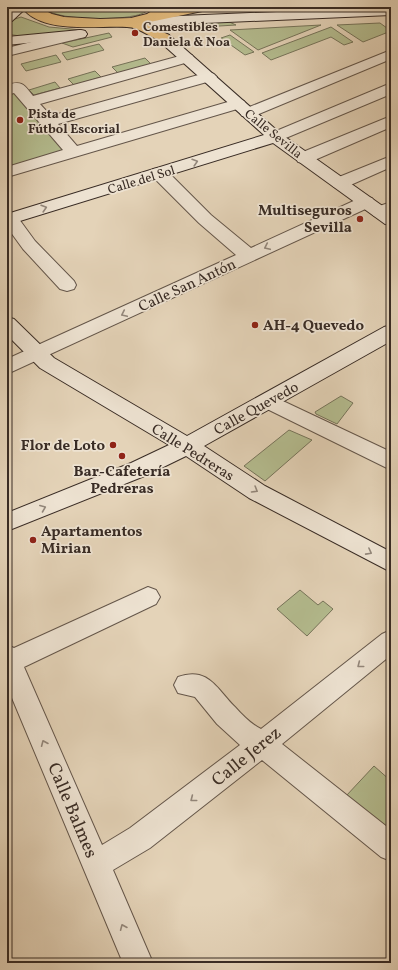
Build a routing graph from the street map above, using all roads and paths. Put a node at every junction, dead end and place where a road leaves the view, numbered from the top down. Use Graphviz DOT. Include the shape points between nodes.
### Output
graph roads {
  1 [pos="20,7"];
  2 [pos="202,7"];
  3 [pos="32,11"];
  4 [pos="391,11"];
  5 [pos="162,13"];
  6 [pos="7,18"];
  7 [pos="131,22"];
  8 [pos="80,34"];
  9 [pos="164,38"];
  10 [pos="7,41"];
  11 [pos="7,52"];
  12 [pos="187,58"];
  13 [pos="388,58"];
  14 [pos="209,78"];
  15 [pos="391,88"];
  16 [pos="7,90"];
  17 [pos="30,102"];
  18 [pos="243,108"];
  19 [pos="391,121"];
  20 [pos="48,122"];
  21 [pos="275,137"];
  22 [pos="73,152"];
  23 [pos="304,158"];
  24 [pos="391,161"];
  25 [pos="7,172"];
  26 [pos="159,173"];
  27 [pos="340,183"];
  28 [pos="382,210"];
  29 [pos="8,220"];
  30 [pos="249,256"];
  31 [pos="67,285"];
  32 [pos="7,324"];
  33 [pos="391,332"];
  34 [pos="36,354"];
  35 [pos="7,367"];
  36 [pos="268,401"];
  37 [pos="187,446"];
  38 [pos="391,462"];
  39 [pos="7,522"];
  40 [pos="391,563"];
  41 [pos="148,597"];
  42 [pos="391,641"];
  43 [pos="8,659"];
  44 [pos="187,685"];
  45 [pos="262,744"];
  46 [pos="391,847"];
  47 [pos="96,864"];
  48 [pos="138,963"];
  1 -- 3 [label="highway"];
  1 -- 6 [label="street"];
  2 -- 5 [label="highway"];
  3 -- 7 [label="highway" via="56,21"];
  4 -- 5 [label="street"];
  5 -- 7 [label="street"];
  5 -- 9 [label="highway"];
  7 -- 8 [label="highway"];
  7 -- 9 [label="highway"];
  8 -- 10 [label="street"];
  8 -- 11 [label="street"];
  9 -- 12 [label="street, Calle Sevilla"];
  12 -- 14 [label="street, Calle Sevilla"];
  12 -- 17 [label="street"];
  13 -- 18 [label="street"];
  14 -- 18 [label="street, Calle Sevilla"];
  14 -- 20 [label="street"];
  15 -- 21 [label="street, Calle del Sol"];
  16 -- 17 [label="street" via="17,87"];
  17 -- 20 [label="street"];
  18 -- 21 [label="street, Calle Sevilla"];
  18 -- 22 [label="street"];
  19 -- 23 [label="street"];
  20 -- 22 [label="street"];
  21 -- 23 [label="street, Calle Sevilla"];
  26 -- 21 [label="street, Calle del Sol, one-way"];
  22 -- 25 [label="street"];
  23 -- 27 [label="street, Calle Sevilla"];
  24 -- 27 [label="street"];
  29 -- 26 [label="street, Calle del Sol, one-way"];
  26 -- 30 [label="street" via="205,219"];
  27 -- 28 [label="street, Calle Sevilla"];
  28 -- 30 [label="street, Calle San Antón, one-way"];
  29 -- 31 [label="street"];
  30 -- 34 [label="street, Calle San Antón, one-way"];
  32 -- 34 [label="street, Calle Pedreras"];
  33 -- 36 [label="street, Calle Quevedo"];
  34 -- 35 [label="street, Calle San Antón"];
  34 -- 37 [label="street, Calle Pedreras"];
  36 -- 37 [label="street, Calle Quevedo"];
  36 -- 38 [label="street"];
  39 -- 37 [label="street, Calle Quevedo, one-way" via="139,469"];
  37 -- 40 [label="street, Calle Pedreras, one-way" via="257,492"];
  41 -- 43 [label="street"];
  42 -- 45 [label="street, Calle Jerez, one-way"];
  47 -- 43 [label="street, Calle Balmes, one-way"];
  44 -- 45 [label="street" via="196,685 204,689 226,716 247,735"];
  45 -- 46 [label="street"];
  45 -- 47 [label="street, Calle Jerez, one-way" via="152,829"];
  48 -- 47 [label="street, Calle Balmes, one-way"];
}
